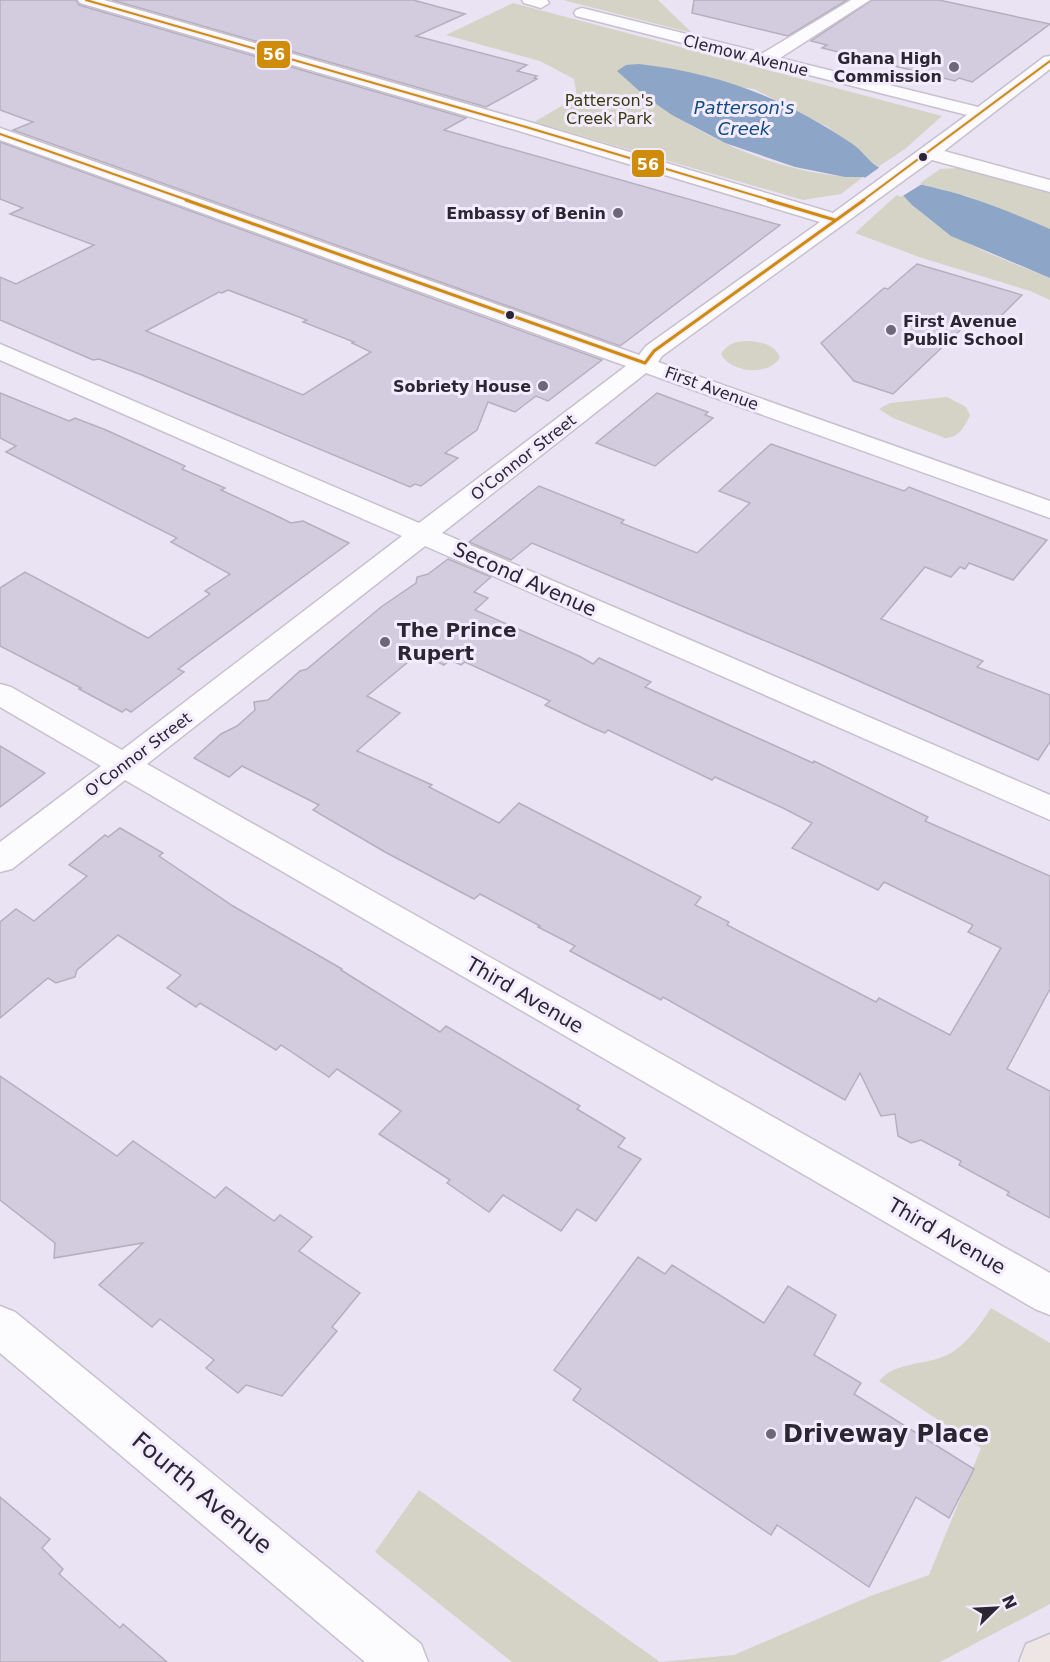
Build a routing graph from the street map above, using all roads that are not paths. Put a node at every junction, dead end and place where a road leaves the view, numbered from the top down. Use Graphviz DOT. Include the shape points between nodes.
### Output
graph roads {
  1 [pos="86,0"];
  2 [pos="862,0"];
  3 [pos="582,14"];
  4 [pos="764,60"];
  5 [pos="1048,65"];
  6 [pos="980,113"];
  7 [pos="0,134"];
  8 [pos="929,153"];
  9 [pos="1050,186"];
  10 [pos="835,220"];
  11 [pos="0,351"];
  12 [pos="645,363"];
  13 [pos="1050,510"];
  14 [pos="422,534"];
  15 [pos="0,694"];
  16 [pos="123,765"];
  17 [pos="1050,808"];
  18 [pos="0,860"];
  19 [pos="1050,1295"];
  20 [pos="0,1326"];
  21 [pos="1050,1659"];
  22 [pos="403,1662"];
  23 [pos="1044,1662"];
  1 -- 10 [label="street"];
  2 -- 4 [label="street"];
  3 -- 4 [label="street, Clemow Avenue"];
  4 -- 6 [label="street, Clemow Avenue"];
  5 -- 6 [label="street, O'Connor Street"];
  6 -- 8 [label="street, O'Connor Street"];
  7 -- 12 [label="street, First Avenue"];
  8 -- 9 [label="street"];
  8 -- 10 [label="street, O'Connor Street"];
  10 -- 12 [label="street, O'Connor Street" via="654,351"];
  11 -- 14 [label="street, Second Avenue"];
  12 -- 13 [label="street, First Avenue"];
  12 -- 14 [label="street, O'Connor Street"];
  14 -- 16 [label="street, O'Connor Street"];
  14 -- 17 [label="street, Second Avenue"];
  15 -- 16 [label="street, Third Avenue"];
  16 -- 18 [label="street, O'Connor Street"];
  16 -- 19 [label="street, Third Avenue"];
  20 -- 22 [label="street, Fourth Avenue"];
  21 -- 23 [label="main road"];
}
